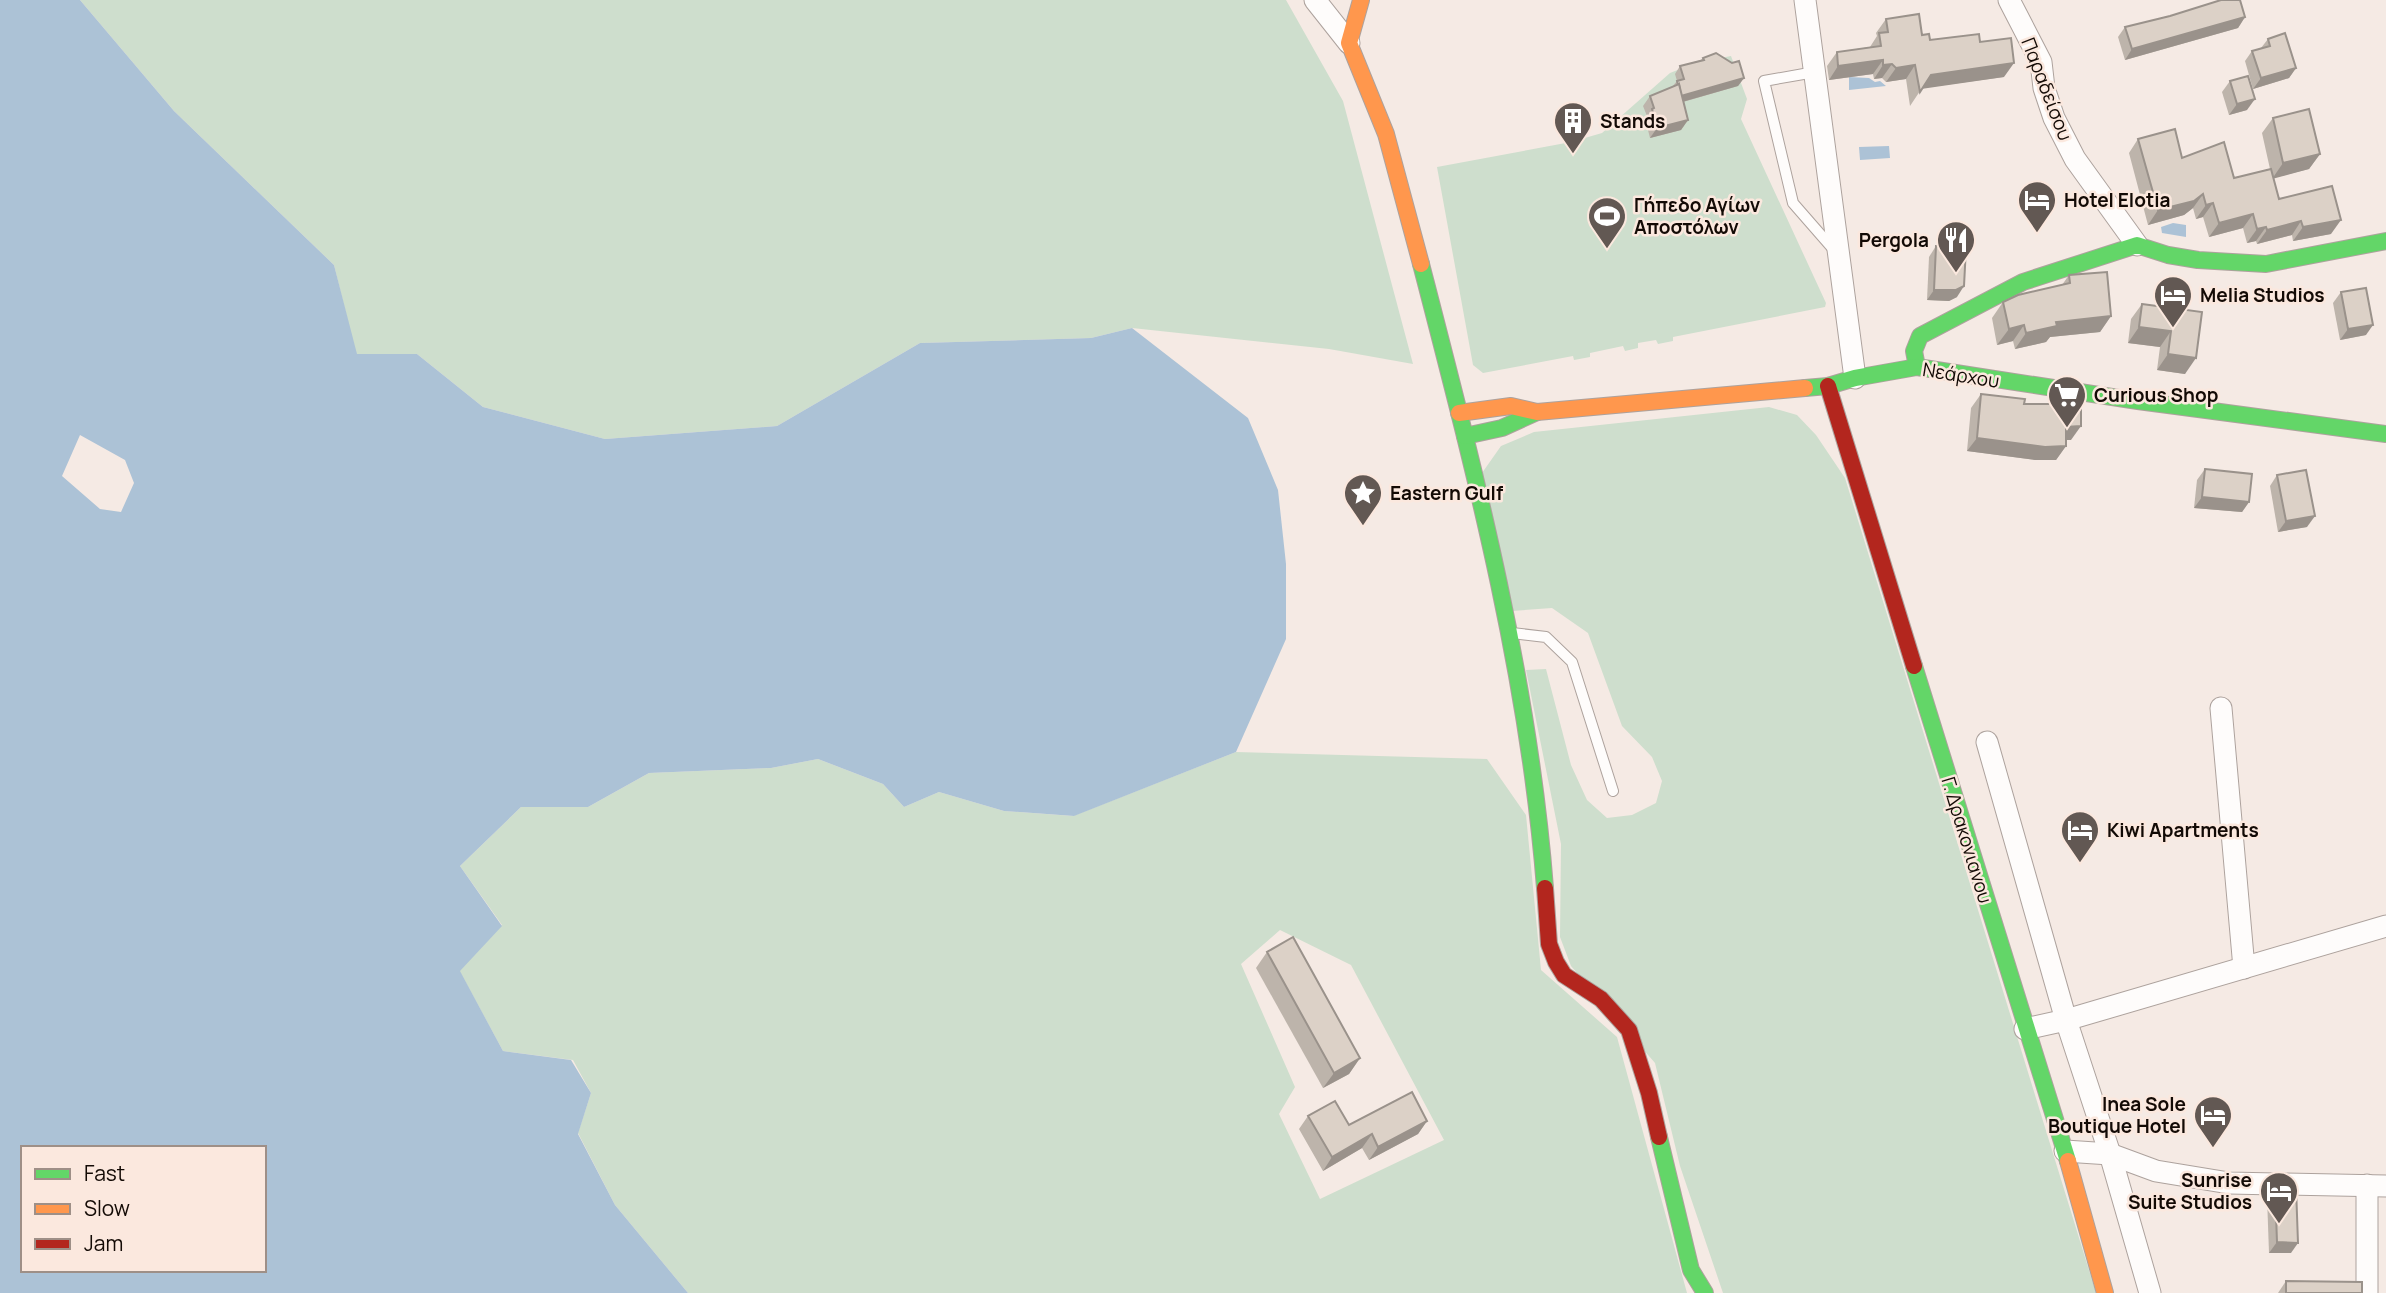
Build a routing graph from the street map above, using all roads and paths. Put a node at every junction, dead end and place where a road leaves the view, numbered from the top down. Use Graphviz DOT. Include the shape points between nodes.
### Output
graph roads {
  1 [pos="1315,0"];
  2 [pos="1362,0"];
  3 [pos="1805,0"];
  4 [pos="2008,0"];
  5 [pos="1349,43"];
  6 [pos="1815,72"];
  7 [pos="2386,241"];
  8 [pos="2137,245"];
  9 [pos="1839,255"];
  10 [pos="1917,367"];
  11 [pos="1855,378"];
  12 [pos="1452,384"];
  13 [pos="1828,386"];
  14 [pos="1485,408"];
  15 [pos="1536,412"];
  16 [pos="1459,414"];
  17 [pos="1490,432"];
  18 [pos="2386,434"];
  19 [pos="1465,436"];
  20 [pos="1471,463"];
  21 [pos="1509,632"];
  22 [pos="2221,708"];
  23 [pos="1987,742"];
  24 [pos="1613,791"];
  25 [pos="2386,926"];
  26 [pos="2244,968"];
  27 [pos="2066,1020"];
  28 [pos="2025,1030"];
  29 [pos="2064,1151"];
  30 [pos="2110,1154"];
  31 [pos="2376,1186"];
  32 [pos="1705,1293"];
  33 [pos="2105,1293"];
  34 [pos="2150,1293"];
  35 [pos="2368,1293"];
  1 -- 5 [label="street"];
  2 -- 5 [label="street"];
  3 -- 6 [label="street"];
  4 -- 8 [label="street, Παραδείσου" via="2041,62 2054,118 2075,159"];
  5 -- 12 [label="street" via="1386,134"];
  6 -- 9 [label="street"];
  6 -- 9 [label="lane" via="1764,81 1793,203"];
  7 -- 8 [label="street" via="2266,264 2198,260"];
  8 -- 10 [label="street" via="2024,282 1920,337 1913,352"];
  9 -- 11 [label="street"];
  10 -- 11 [label="street, Νεάρχου"];
  10 -- 18 [label="street, Νεάρχου"];
  11 -- 13 [label="street, Νεάρχου"];
  12 -- 14 [label="street"];
  12 -- 16 [label="street"];
  13 -- 15 [label="street, Νεάρχου"];
  13 -- 28 [label="street, Γ. Δρακονιανου"];
  14 -- 15 [label="street, Νεάρχου" via="1511,405"];
  14 -- 16 [label="street, Νεάρχου"];
  15 -- 17 [label="street, Νεάρχου"];
  16 -- 19 [label="street"];
  17 -- 19 [label="street, Νεάρχου"];
  17 -- 20 [label="street"];
  19 -- 20 [label="street"];
  20 -- 21 [label="street"];
  21 -- 24 [label="lane" via="1546,637 1572,662"];
  21 -- 32 [label="street" via="1539,812 1549,944 1564,975 1601,999 1629,1030 1650,1093 1691,1270"];
  22 -- 26 [label="street"];
  23 -- 27 [label="street"];
  25 -- 26 [label="street"];
  26 -- 27 [label="street"];
  27 -- 28 [label="street"];
  27 -- 30 [label="street"];
  28 -- 29 [label="street, Γ. Δρακονιανου"];
  29 -- 30 [label="street"];
  29 -- 33 [label="street, Γ. Δρακονιανου"];
  30 -- 31 [label="street" via="2156,1171 2230,1183"];
  30 -- 34 [label="street"];
  31 -- 35 [label="street"];
}
